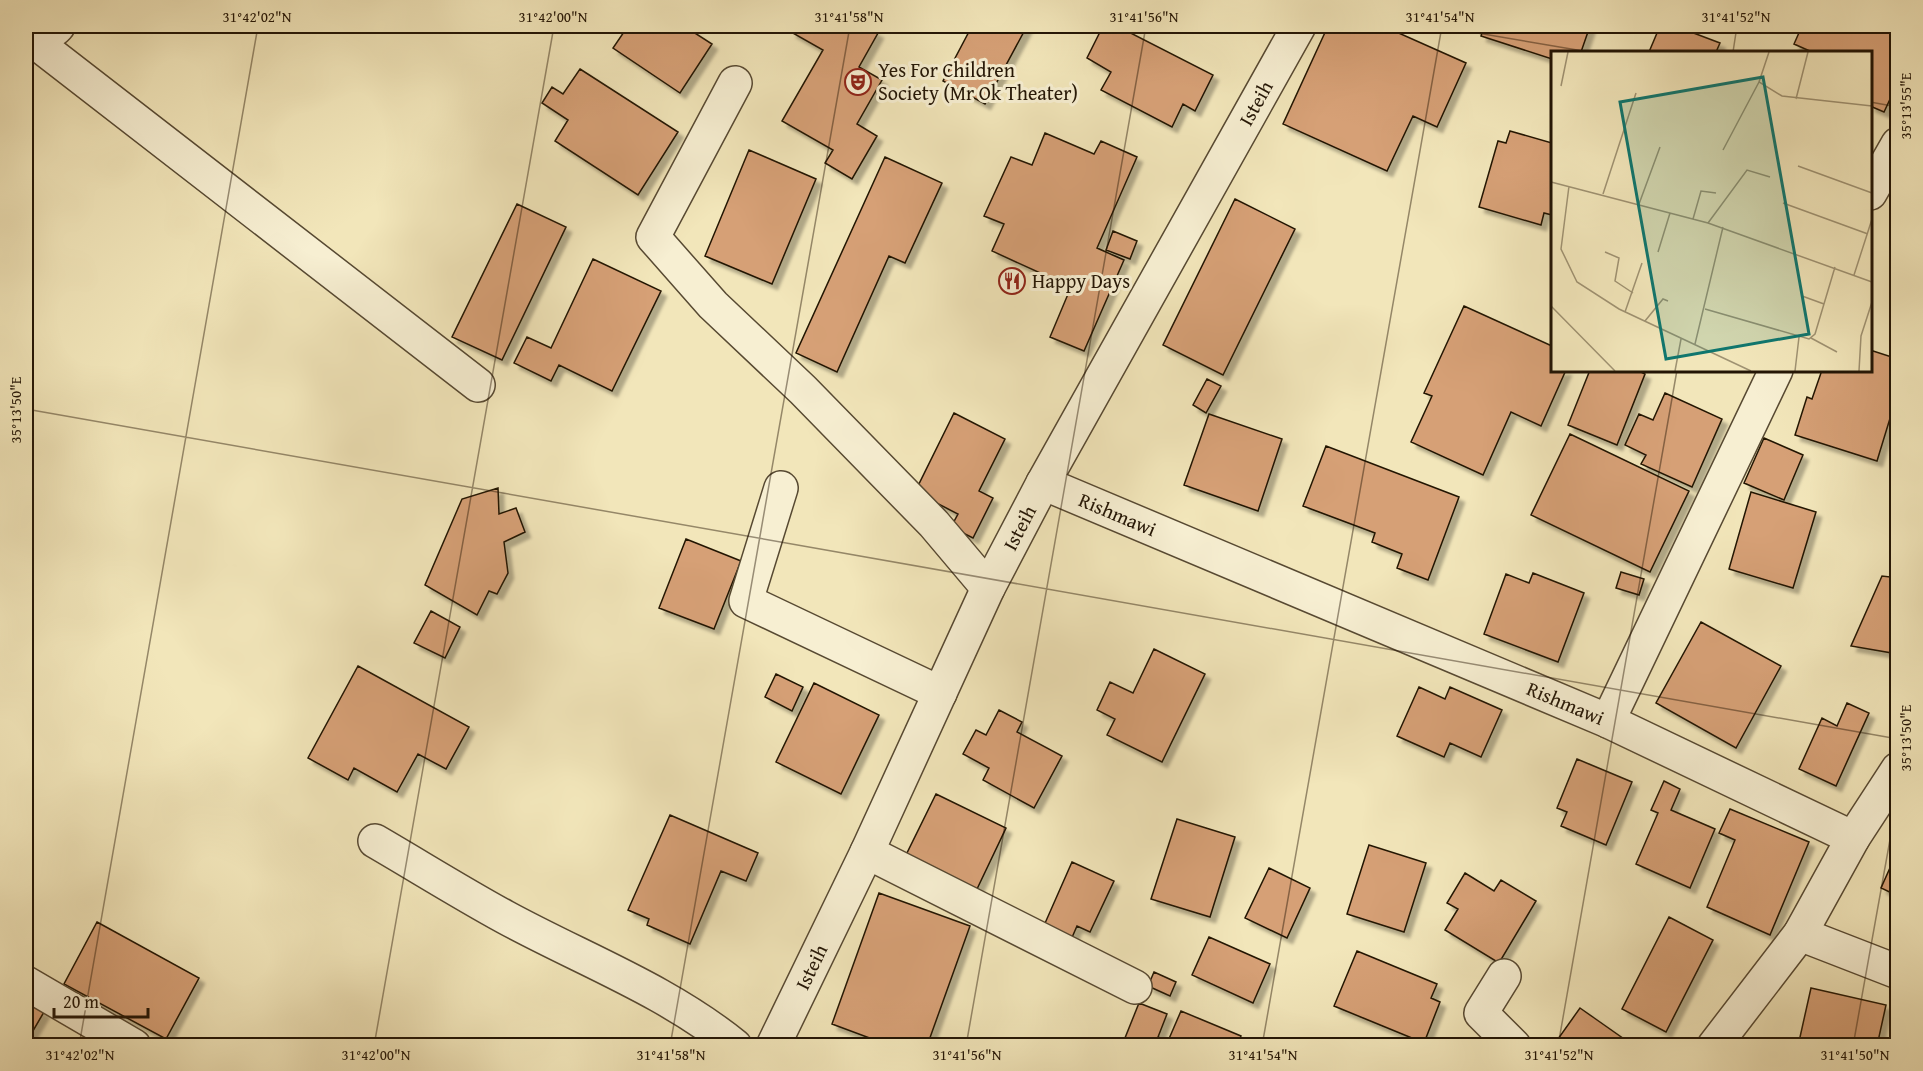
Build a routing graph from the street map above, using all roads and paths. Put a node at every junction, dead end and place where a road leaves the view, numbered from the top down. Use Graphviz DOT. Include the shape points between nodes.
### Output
graph roads {
  1 [pos="1299,26"];
  2 [pos="38,33"];
  3 [pos="735,83"];
  4 [pos="1898,144"];
  5 [pos="1872,190"];
  6 [pos="1775,372"];
  7 [pos="478,385"];
  8 [pos="1043,483"];
  9 [pos="781,488"];
  10 [pos="988,588"];
  11 [pos="940,693"];
  12 [pos="1608,721"];
  13 [pos="1898,769"];
  14 [pos="1853,838"];
  15 [pos="375,841"];
  16 [pos="867,852"];
  17 [pos="1800,934"];
  18 [pos="1898,972"];
  19 [pos="1504,976"];
  20 [pos="26,983"];
  21 [pos="1136,987"];
  22 [pos="134,1046"];
  23 [pos="735,1046"];
  24 [pos="772,1046"];
  25 [pos="1514,1046"];
  26 [pos="1714,1046"];
  1 -- 8 [label="street, Isteih"];
  2 -- 7 [label="street"];
  3 -- 10 [label="street" via="653,237 713,305 934,525"];
  4 -- 5 [label="street"];
  6 -- 12 [label="street"];
  8 -- 10 [label="street, Isteih"];
  8 -- 12 [label="street, Rishmawi"];
  9 -- 11 [label="street" via="746,601"];
  10 -- 11 [label="street, Isteih"];
  11 -- 16 [label="street, Isteih"];
  12 -- 14 [label="street, Rishmawi"];
  13 -- 14 [label="street"];
  14 -- 17 [label="street"];
  15 -- 23 [label="street" via="506,918 635,982 712,1027"];
  16 -- 21 [label="street"];
  16 -- 24 [label="street, Isteih"];
  17 -- 18 [label="street"];
  17 -- 26 [label="street"];
  19 -- 25 [label="street" via="1481,1013"];
  20 -- 22 [label="street"];
}
